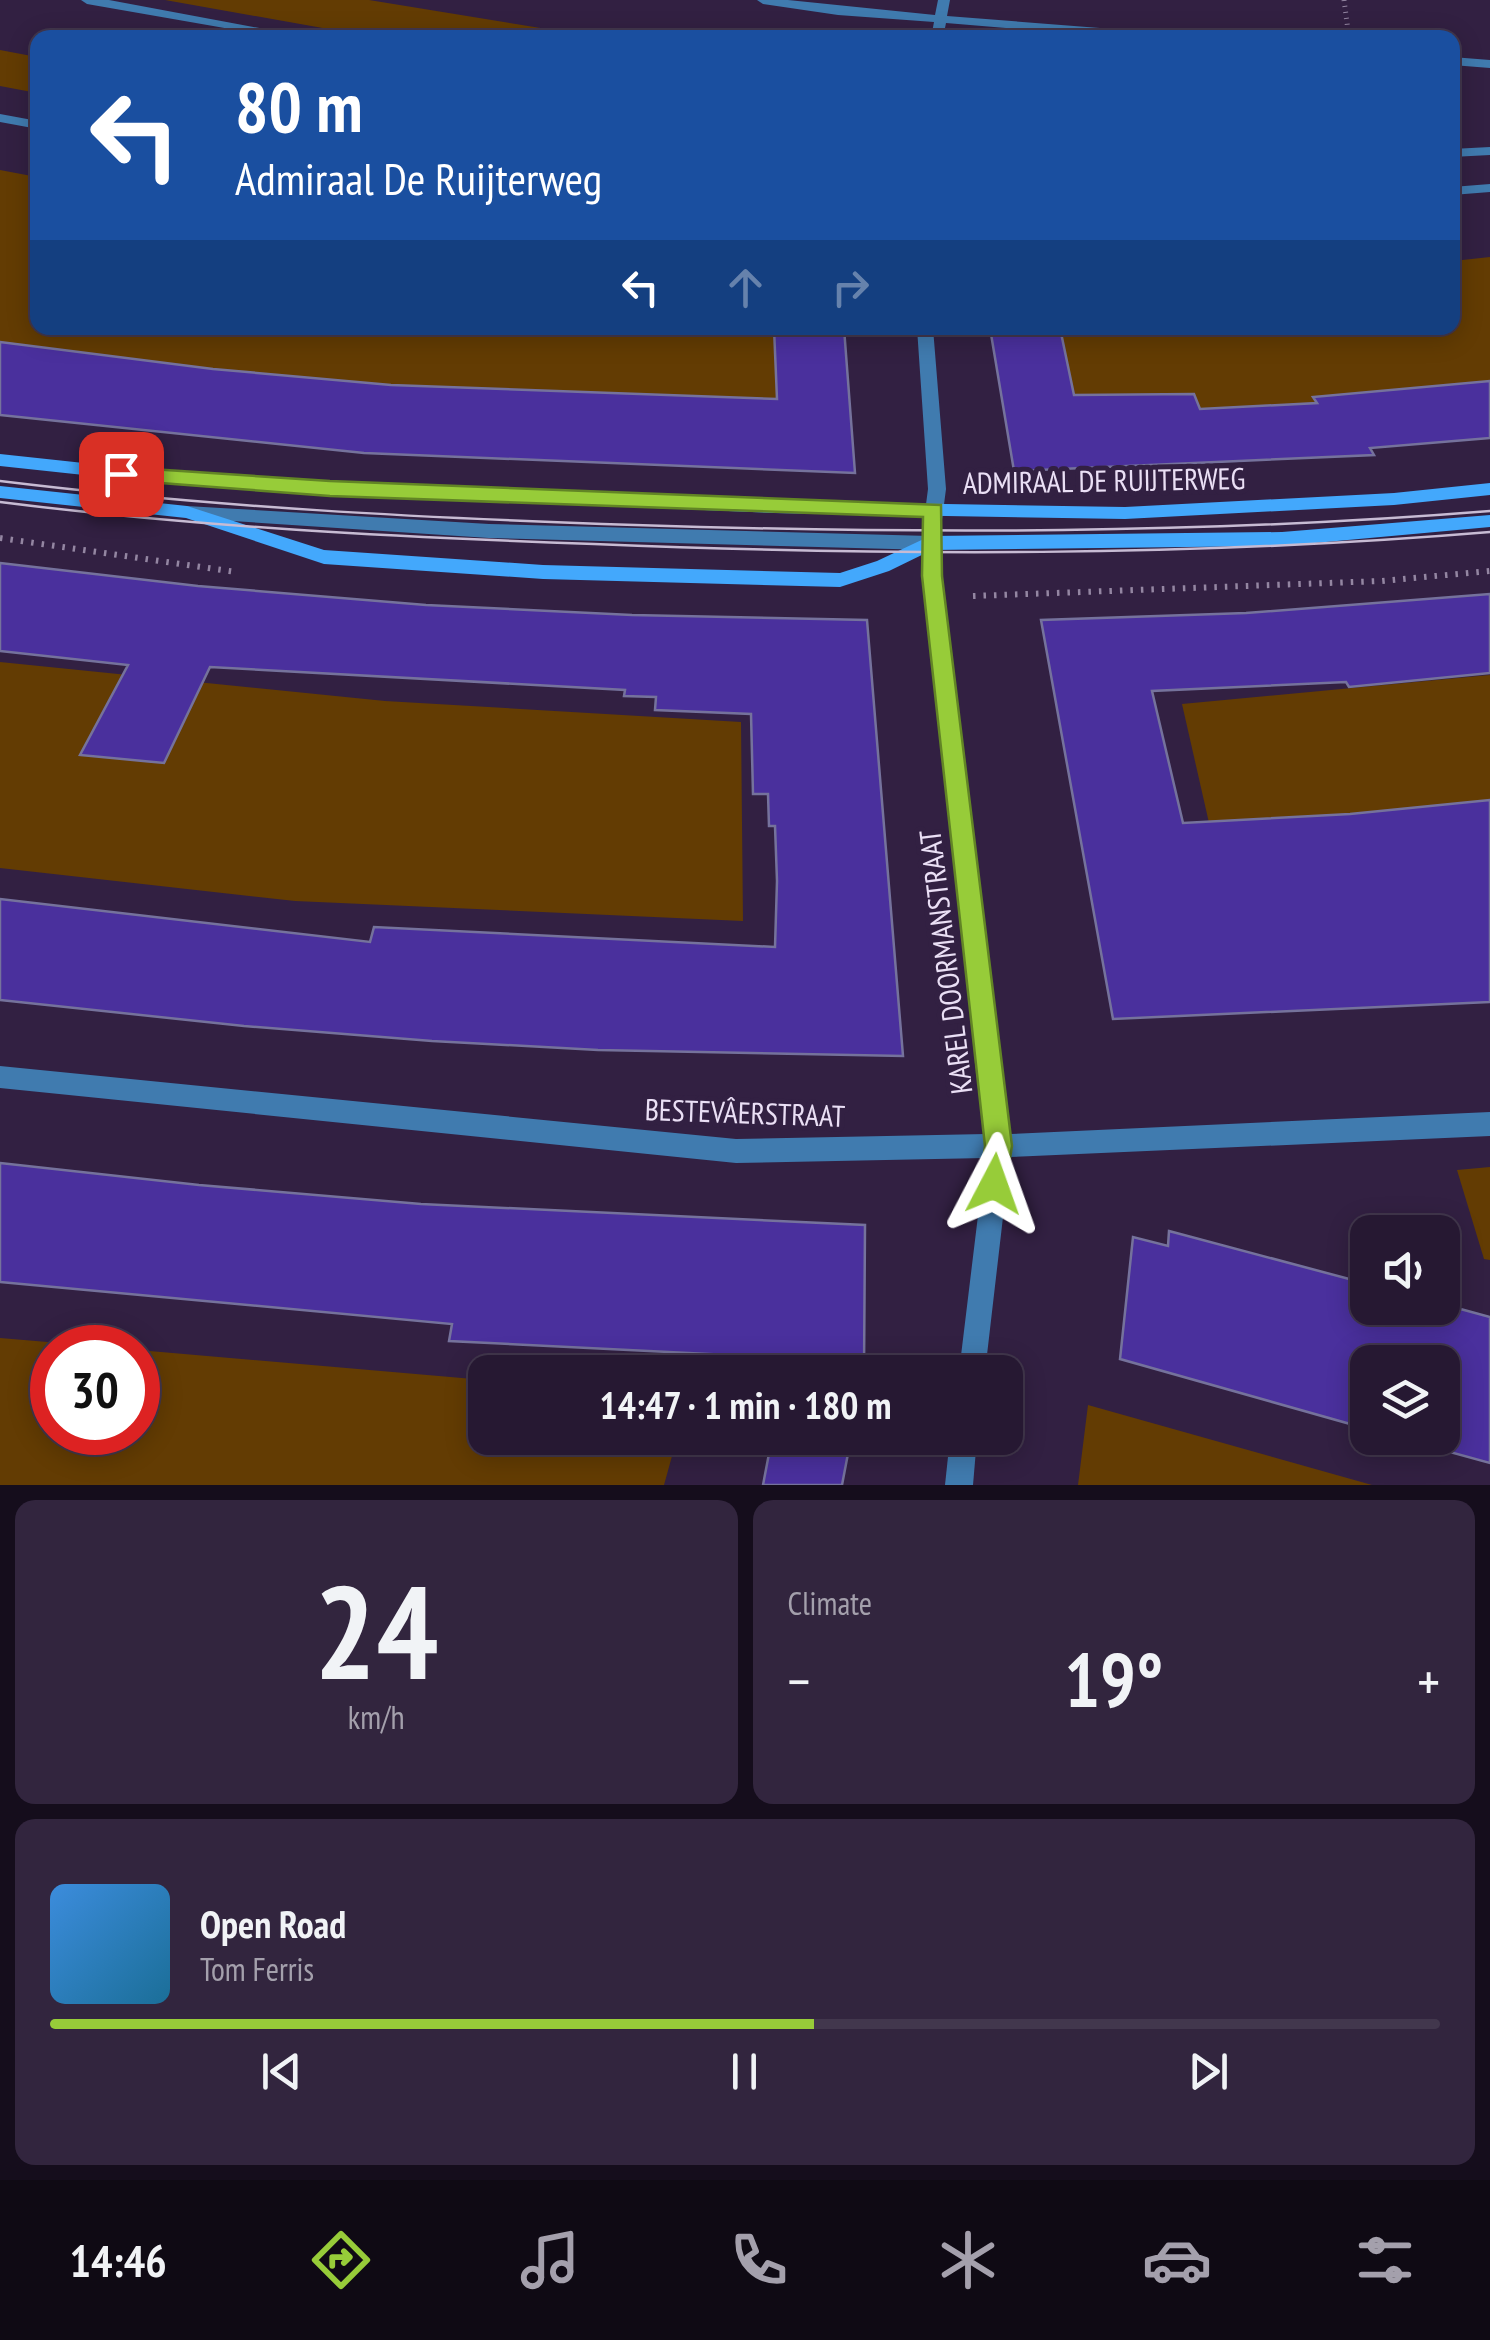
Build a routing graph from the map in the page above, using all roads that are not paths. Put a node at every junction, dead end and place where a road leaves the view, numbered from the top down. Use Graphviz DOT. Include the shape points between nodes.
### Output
graph roads {
  1 [pos="87,0"];
  2 [pos="763,0"];
  3 [pos="944,0"];
  4 [pos="940,17"];
  5 [pos="261,30"];
  6 [pos="938,30"];
  7 [pos="1086,30"];
  8 [pos="1460,62"];
  9 [pos="1490,64"];
  10 [pos="0,118"];
  11 [pos="30,124"];
  12 [pos="1490,151"];
  13 [pos="1460,153"];
  14 [pos="1490,188"];
  15 [pos="1460,190"];
  16 [pos="925,335"];
  17 [pos="0,460"];
  18 [pos="1490,489"];
  19 [pos="0,492"];
  20 [pos="934,510"];
  21 [pos="187,512"];
  22 [pos="1490,521"];
  23 [pos="930,543"];
  24 [pos="0,1077"];
  25 [pos="1490,1124"];
  26 [pos="999,1146"];
  27 [pos="974,1355"];
  28 [pos="962,1455"];
  29 [pos="959,1485"];
  1 -- 5 [label="street"];
  2 -- 4 [label="street"];
  3 -- 4 [label="street"];
  4 -- 6 [label="street"];
  4 -- 7 [label="street"];
  8 -- 9 [label="street"];
  10 -- 11 [label="street"];
  12 -- 13 [label="street"];
  14 -- 15 [label="street"];
  16 -- 20 [label="street, KAREL DOORMANSTRAAT"];
  17 -- 20 [label="street, ADMIRAAL DE RUIJTERWEG" via="330,488"];
  18 -- 20 [label="street, ADMIRAAL DE RUIJTERWEG" via="1125,513"];
  19 -- 21 [label="street, ADMIRAAL DE RUIJTERWEG"];
  20 -- 23 [label="street, KAREL DOORMANSTRAAT"];
  21 -- 23 [label="street, ADMIRAAL DE RUIJTERWEG" via="490,531"];
  21 -- 23 [label="street, ADMIRAAL DE RUIJTERWEG" via="324,557 543,572 840,580"];
  22 -- 23 [label="street, ADMIRAAL DE RUIJTERWEG" via="1282,539"];
  23 -- 26 [label="street, KAREL DOORMANSTRAAT"];
  24 -- 26 [label="street, BESTEVÂERSTRAAT" via="736,1151"];
  25 -- 26 [label="street, BESTEVÂERSTRAAT"];
  26 -- 27 [label="street, KAREL DOORMANSTRAAT"];
  28 -- 29 [label="street"];
}
